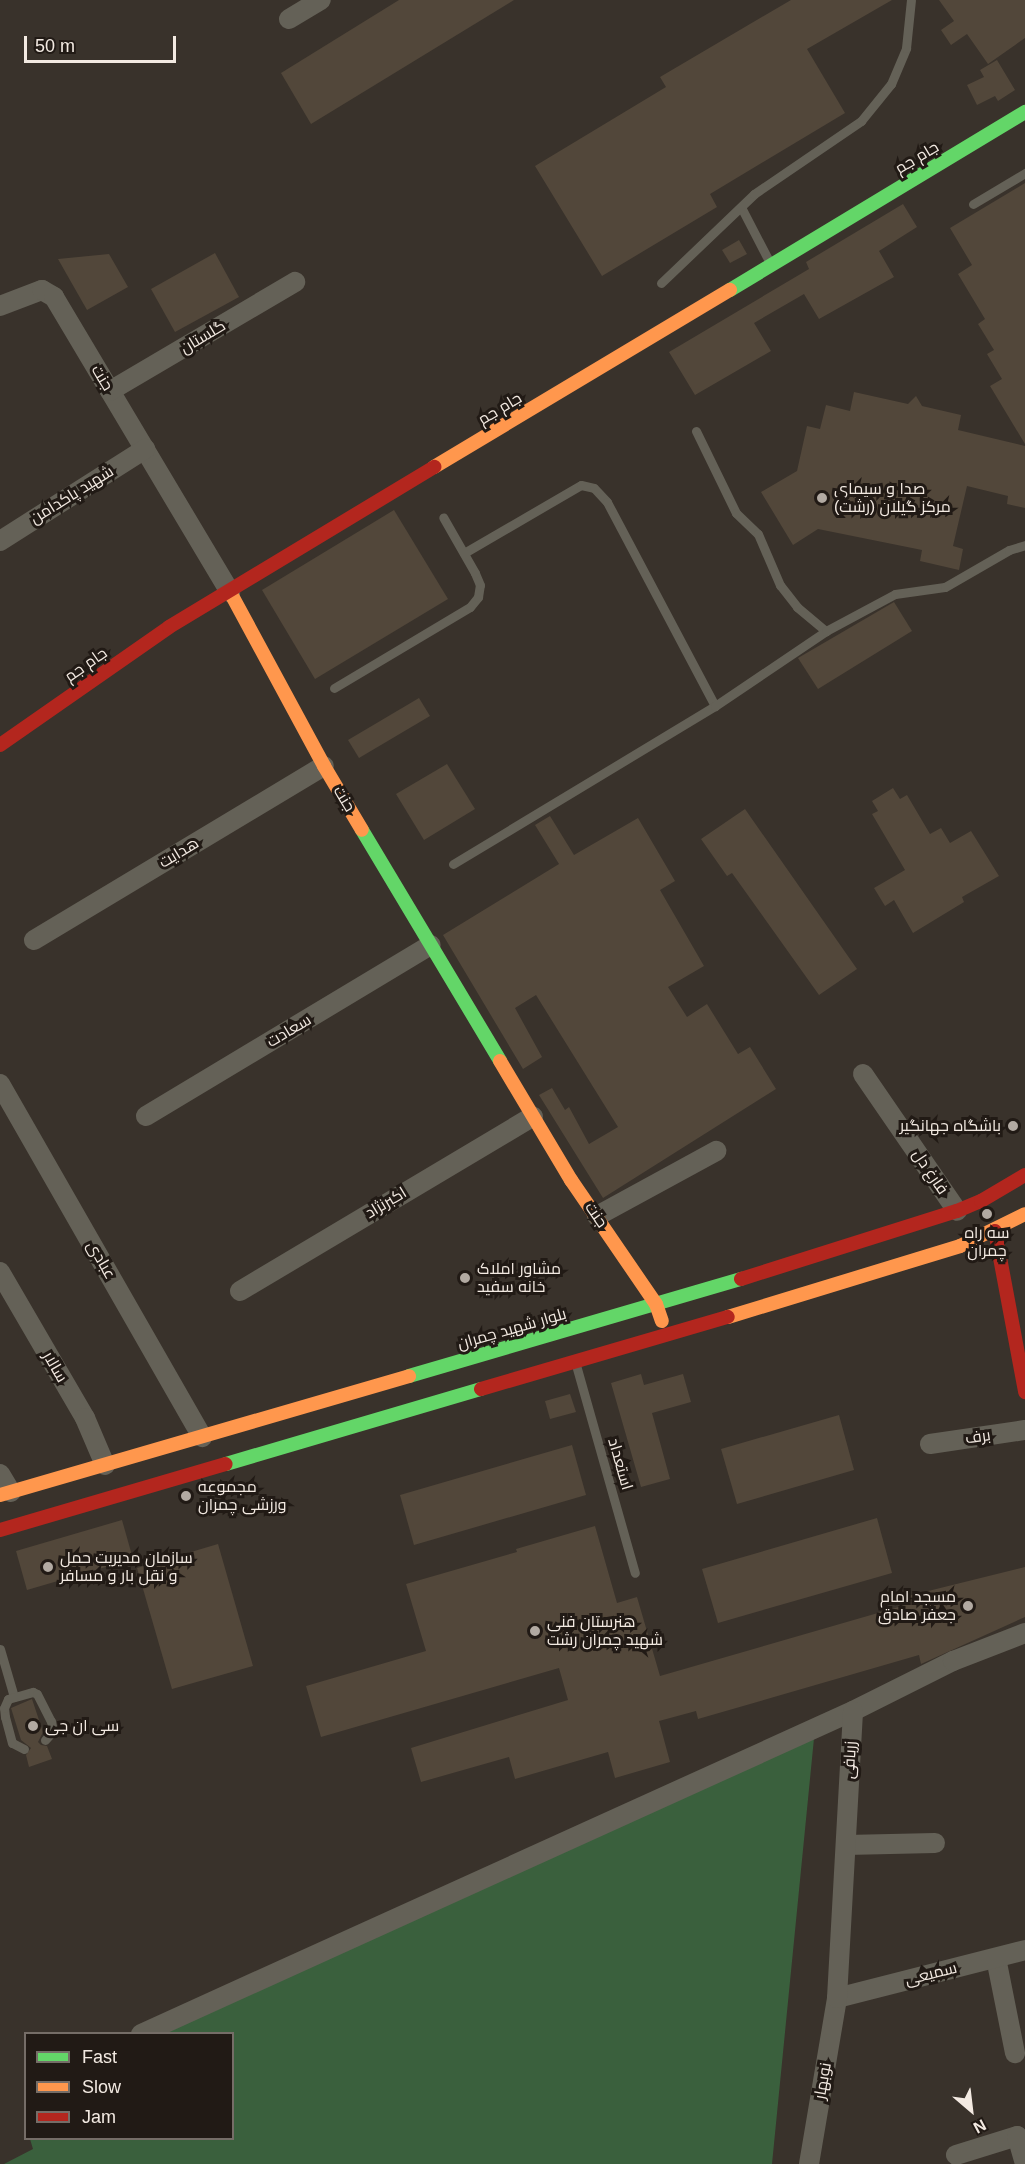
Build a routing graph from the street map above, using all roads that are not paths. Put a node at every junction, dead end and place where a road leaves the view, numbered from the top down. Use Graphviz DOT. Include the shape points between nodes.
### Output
graph roads {
  1 [pos="321,0"];
  2 [pos="911,0"];
  3 [pos="289,19"];
  4 [pos="1025,112"];
  5 [pos="1025,173"];
  6 [pos="973,204"];
  7 [pos="741,207"];
  8 [pos="771,264"];
  9 [pos="295,282"];
  10 [pos="660,283"];
  11 [pos="0,306"];
  12 [pos="110,392"];
  13 [pos="696,431"];
  14 [pos="145,449"];
  15 [pos="443,517"];
  16 [pos="0,541"];
  17 [pos="1025,545"];
  18 [pos="465,554"];
  19 [pos="230,591"];
  20 [pos="826,631"];
  21 [pos="334,688"];
  22 [pos="715,706"];
  23 [pos="0,745"];
  24 [pos="324,766"];
  25 [pos="453,864"];
  26 [pos="34,940"];
  27 [pos="431,945"];
  28 [pos="863,1074"];
  29 [pos="0,1083"];
  30 [pos="146,1116"];
  31 [pos="533,1116"];
  32 [pos="716,1151"];
  33 [pos="1025,1175"];
  34 [pos="957,1211"];
  35 [pos="1025,1214"];
  36 [pos="597,1216"];
  37 [pos="995,1231"];
  38 [pos="0,1272"];
  39 [pos="240,1291"];
  40 [pos="656,1304"];
  41 [pos="667,1336"];
  42 [pos="552,1352"];
  43 [pos="576,1363"];
  44 [pos="1025,1392"];
  45 [pos="1025,1430"];
  46 [pos="202,1437"];
  47 [pos="930,1444"];
  48 [pos="105,1465"];
  49 [pos="0,1474"];
  50 [pos="12,1506"];
  51 [pos="0,1530"];
  52 [pos="635,1573"];
  53 [pos="1025,1633"];
  54 [pos="0,1649"];
  55 [pos="14,1697"];
  56 [pos="853,1711"];
  57 [pos="45,1740"];
  58 [pos="24,1749"];
  59 [pos="935,1843"];
  60 [pos="846,1845"];
  61 [pos="1025,1950"];
  62 [pos="996,1958"];
  63 [pos="837,1998"];
  64 [pos="145,2032"];
  65 [pos="1015,2053"];
  66 [pos="956,2155"];
  67 [pos="809,2164"];
  68 [pos="1025,2164"];
  1 -- 3 [label="street"];
  2 -- 7 [label="lane" via="906,48 891,84 861,121"];
  4 -- 8 [label="main road, جام جم"];
  5 -- 6 [label="lane"];
  7 -- 8 [label="lane"];
  7 -- 10 [label="lane"];
  8 -- 19 [label="main road, جام جم"];
  9 -- 12 [label="street, گلستان"];
  11 -- 12 [label="street, جنت" via="42,290 54,297"];
  12 -- 14 [label="street, جنت"];
  13 -- 20 [label="lane" via="736,513 758,534 780,585 797,607"];
  14 -- 16 [label="street, شهید پاکدامن"];
  14 -- 19 [label="street, جنت"];
  15 -- 18 [label="lane"];
  17 -- 20 [label="lane" via="1009,550 945,587 895,594"];
  18 -- 21 [label="lane" via="480,585 478,597 470,607"];
  18 -- 22 [label="lane" via="581,485 594,488 607,502"];
  19 -- 23 [label="main road, جام جم" via="169,627"];
  19 -- 24 [label="main road, جنت"];
  20 -- 22 [label="lane"];
  22 -- 25 [label="lane"];
  24 -- 26 [label="street, هدایت"];
  24 -- 27 [label="main road, جنت"];
  27 -- 30 [label="street, سعادت"];
  27 -- 31 [label="main road, جنت"];
  28 -- 34 [label="street, فارغ دل"];
  29 -- 46 [label="street, عبادی"];
  31 -- 36 [label="main road, جنت"];
  31 -- 39 [label="street, اکبرنژاد"];
  32 -- 36 [label="street"];
  33 -- 34 [label="main road, بلوار شهید چمران"];
  34 -- 40 [label="main road, بلوار شهید چمران"];
  35 -- 37 [label="main road, بلوار شهید چمران"];
  36 -- 40 [label="main road, جنت"];
  37 -- 41 [label="main road, بلوار شهید چمران" via="960,1246"];
  37 -- 44 [label="main road"];
  38 -- 48 [label="street, سالار" via="85,1418"];
  40 -- 41 [label="main road, جنت"];
  40 -- 42 [label="main road, بلوار شهید چمران"];
  41 -- 43 [label="main road, بلوار شهید چمران"];
  42 -- 43 [label="main road, بلوار شهید چمران"];
  42 -- 46 [label="main road, بلوار شهید چمران"];
  42 -- 50 [label="main road, بلوار شهید چمران"];
  43 -- 52 [label="lane, استعداد"];
  45 -- 47 [label="street, برف"];
  46 -- 48 [label="main road, بلوار شهید چمران"];
  48 -- 50 [label="main road, بلوار شهید چمران"];
  49 -- 50 [label="street"];
  50 -- 51 [label="main road, بلوار شهید چمران"];
  53 -- 56 [label="street" via="953,1661"];
  54 -- 55 [label="lane"];
  55 -- 57 [label="lane" via="33,1692 42,1700 53,1731"];
  55 -- 58 [label="lane" via="6,1702 5,1718 12,1743"];
  56 -- 60 [label="street, زربافی"];
  56 -- 64 [label="street"];
  59 -- 60 [label="street"];
  60 -- 63 [label="street, زربافی"];
  61 -- 62 [label="street, سمیعی"];
  62 -- 63 [label="street, سمیعی"];
  62 -- 65 [label="street"];
  63 -- 67 [label="street, نوبهار"];
  66 -- 68 [label="street" via="1017,2136"];
}
